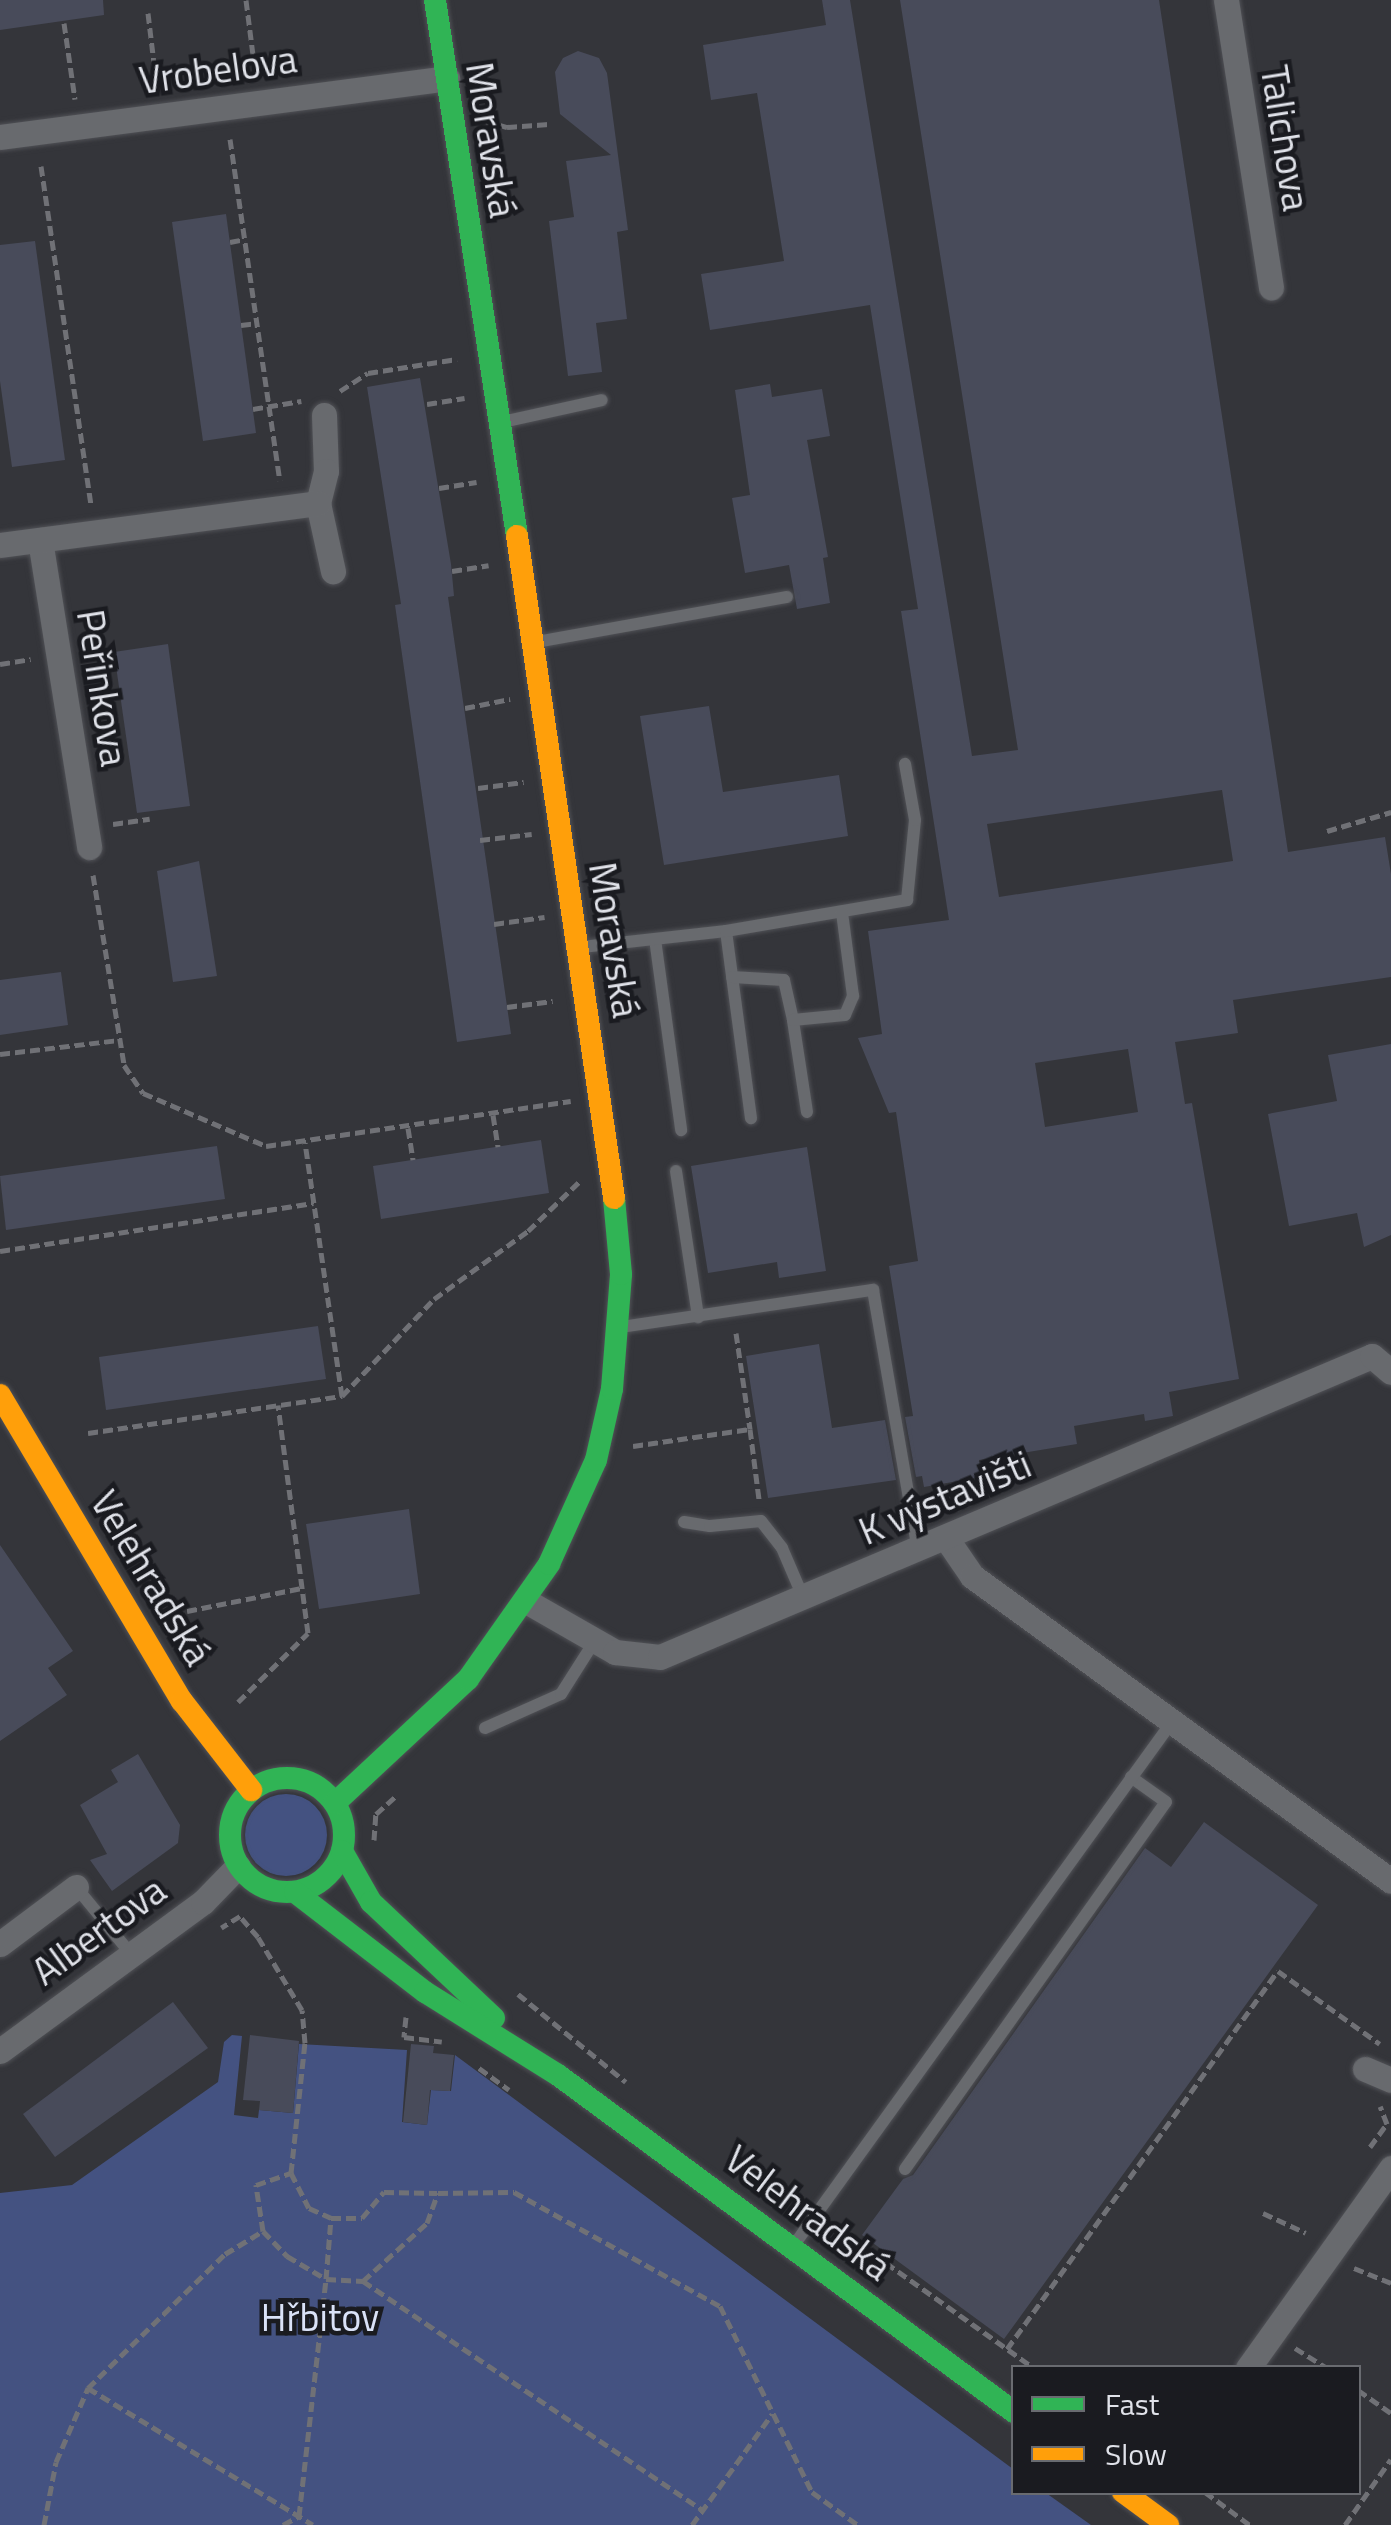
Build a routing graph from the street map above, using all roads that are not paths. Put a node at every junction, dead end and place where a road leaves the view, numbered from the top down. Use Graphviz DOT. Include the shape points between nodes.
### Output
graph roads {
  1 [pos="434,0"];
  2 [pos="1226,0"];
  3 [pos="446,78"];
  4 [pos="0,137"];
  5 [pos="1270,286"];
  6 [pos="602,400"];
  7 [pos="326,403"];
  8 [pos="499,422"];
  9 [pos="318,502"];
  10 [pos="40,540"];
  11 [pos="0,545"];
  12 [pos="333,571"];
  13 [pos="787,598"];
  14 [pos="533,642"];
  15 [pos="904,764"];
  16 [pos="87,836"];
  17 [pos="842,912"];
  18 [pos="726,931"];
  19 [pos="655,939"];
  20 [pos="580,948"];
  21 [pos="732,977"];
  22 [pos="793,1020"];
  23 [pos="807,1112"];
  24 [pos="751,1118"];
  25 [pos="681,1130"];
  26 [pos="676,1171"];
  27 [pos="698,1316"];
  28 [pos="619,1328"];
  29 [pos="1385,1358"];
  30 [pos="0,1395"];
  31 [pos="684,1522"];
  32 [pos="946,1538"];
  33 [pos="918,1550"];
  34 [pos="804,1599"];
  35 [pos="526,1601"];
  36 [pos="594,1642"];
  37 [pos="1170,1723"];
  38 [pos="485,1728"];
  39 [pos="1131,1778"];
  40 [pos="251,1790"];
  41 [pos="335,1803"];
  42 [pos="342,1851"];
  43 [pos="238,1866"];
  44 [pos="1391,1881"];
  45 [pos="76,1887"];
  46 [pos="295,1892"];
  47 [pos="0,1944"];
  48 [pos="131,1954"];
  49 [pos="0,2051"];
  50 [pos="1365,2068"];
  51 [pos="558,2075"];
  52 [pos="1391,2080"];
  53 [pos="1391,2168"];
  54 [pos="905,2169"];
  55 [pos="792,2247"];
  56 [pos="1250,2365"];
  57 [pos="1011,2410"];
  58 [pos="1129,2495"];
  59 [pos="1158,2509"];
  1 -- 3 [label="main road, Moravská"];
  2 -- 5 [label="street, Talichova"];
  3 -- 4 [label="street, Vrobelova"];
  3 -- 8 [label="main road, Moravská"];
  6 -- 8 [label="lane"];
  7 -- 9 [label="street" via="326,471"];
  8 -- 14 [label="main road, Moravská"];
  9 -- 10 [label="street"];
  9 -- 12 [label="street"];
  10 -- 11 [label="street"];
  10 -- 16 [label="street, Peřinkova"];
  13 -- 14 [label="lane"];
  14 -- 20 [label="main road, Moravská"];
  15 -- 17 [label="lane" via="915,820 907,900"];
  17 -- 18 [label="lane"];
  17 -- 22 [label="lane" via="853,996 845,1015"];
  18 -- 19 [label="lane"];
  18 -- 21 [label="lane"];
  19 -- 20 [label="lane"];
  19 -- 25 [label="lane"];
  20 -- 28 [label="main road, Moravská" via="618,1217"];
  21 -- 22 [label="lane" via="784,980"];
  21 -- 24 [label="lane"];
  22 -- 23 [label="lane"];
  26 -- 27 [label="lane"];
  27 -- 28 [label="lane"];
  27 -- 33 [label="lane" via="873,1290"];
  28 -- 35 [label="main road, Moravská" via="596,1460 567,1531"];
  29 -- 32 [label="street, K výstavišti"];
  30 -- 40 [label="main road, Velehradská" via="182,1701"];
  31 -- 34 [label="lane" via="761,1522 782,1548"];
  32 -- 33 [label="street, K výstavišti"];
  32 -- 37 [label="street" via="972,1576"];
  33 -- 34 [label="street, K výstavišti"];
  34 -- 36 [label="street, K výstavišti" via="660,1657 615,1652"];
  35 -- 36 [label="street, K výstavišti"];
  35 -- 41 [label="main road, Moravská" via="468,1679"];
  36 -- 38 [label="lane" via="561,1694"];
  37 -- 39 [label="lane"];
  37 -- 44 [label="street"];
  39 -- 54 [label="lane" via="1166,1802"];
  39 -- 55 [label="lane"];
  40 -- 41 [label="main road" via="290,1777 323,1790"];
  40 -- 43 [label="main road" via="229,1831"];
  41 -- 42 [label="main road, Velehradská"];
  42 -- 46 [label="main road" via="324,1878"];
  42 -- 51 [label="main road, Velehradská" via="372,1902"];
  43 -- 46 [label="main road, Velehradská" via="262,1887"];
  43 -- 48 [label="street, Albertova" via="203,1902"];
  45 -- 47 [label="street, Albertova"];
  45 -- 48 [label="lane"];
  46 -- 51 [label="main road, Velehradská" via="448,2008"];
  48 -- 49 [label="street, Albertova"];
  50 -- 52 [label="street"];
  51 -- 55 [label="main road, Velehradská"];
  53 -- 56 [label="street"];
  55 -- 57 [label="main road, Velehradská"];
  58 -- 59 [label="main road"];
}
